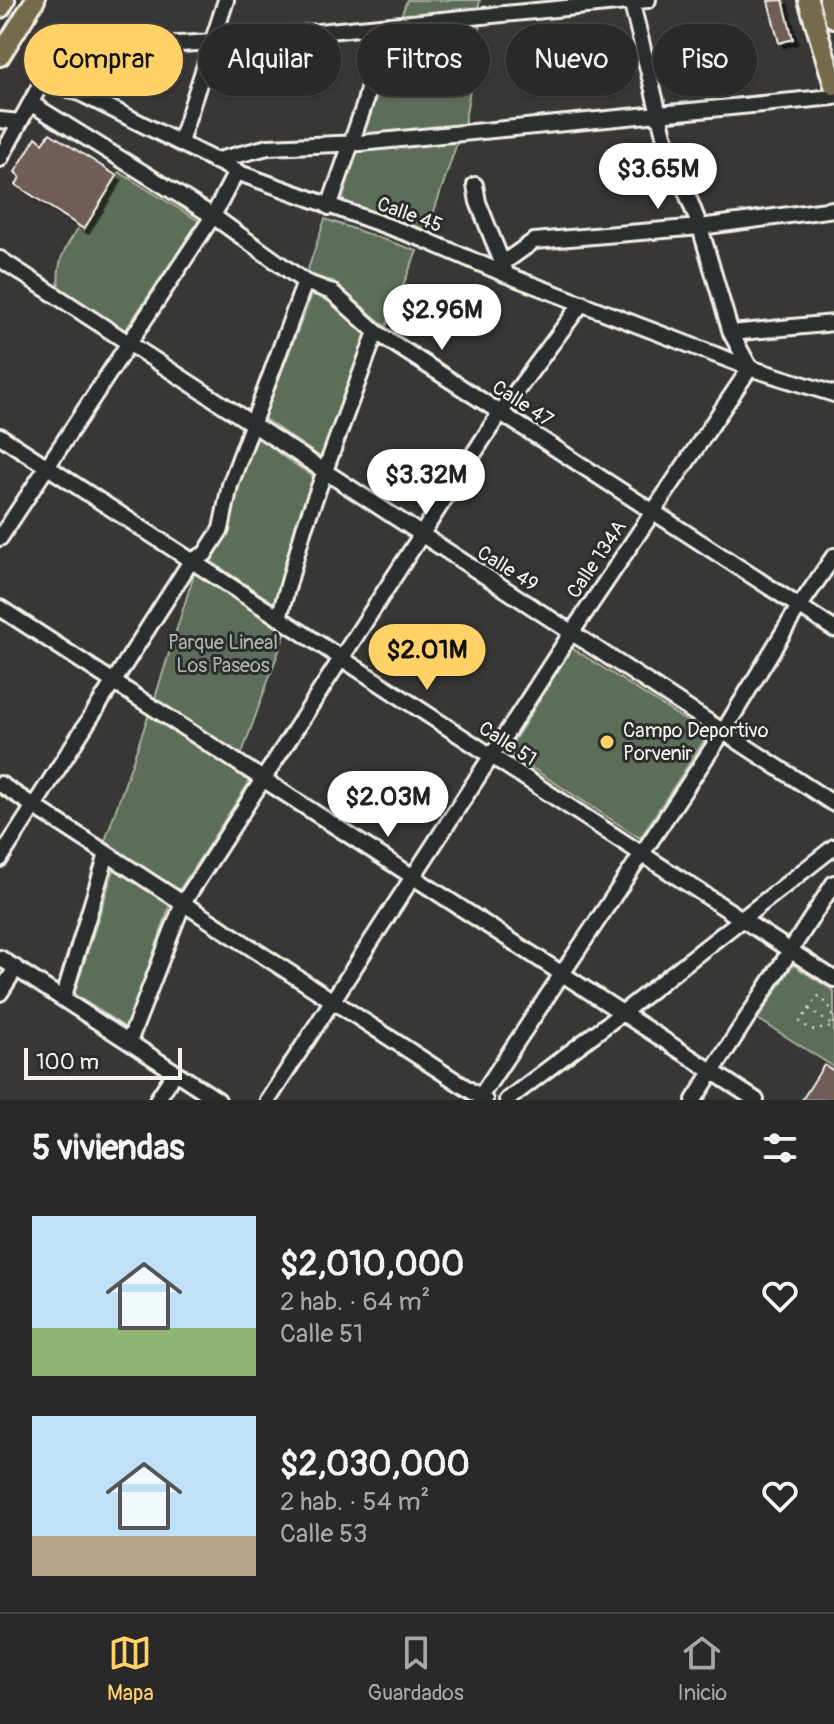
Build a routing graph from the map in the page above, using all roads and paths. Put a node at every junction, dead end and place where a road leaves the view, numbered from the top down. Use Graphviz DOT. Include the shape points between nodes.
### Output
graph roads {
  1 [pos="4,0"];
  2 [pos="35,0"];
  3 [pos="226,0"];
  4 [pos="648,0"];
  5 [pos="808,0"];
  6 [pos="829,0"];
  7 [pos="632,1"];
  8 [pos="0,7"];
  9 [pos="834,18"];
  10 [pos="220,24"];
  11 [pos="403,24"];
  12 [pos="826,32"];
  13 [pos="0,56"];
  14 [pos="834,85"];
  15 [pos="199,88"];
  16 [pos="36,96"];
  17 [pos="86,96"];
  18 [pos="366,96"];
  19 [pos="834,97"];
  20 [pos="32,104"];
  21 [pos="658,115"];
  22 [pos="0,120"];
  23 [pos="20,122"];
  24 [pos="180,142"];
  25 [pos="351,144"];
  26 [pos="0,159"];
  27 [pos="214,161"];
  28 [pos="236,172"];
  29 [pos="475,185"];
  30 [pos="329,207"];
  31 [pos="834,209"];
  32 [pos="213,216"];
  33 [pos="700,227"];
  34 [pos="0,259"];
  35 [pos="505,269"];
  36 [pos="305,282"];
  37 [pos="582,303"];
  38 [pos="834,323"];
  39 [pos="376,332"];
  40 [pos="731,333"];
  41 [pos="128,343"];
  42 [pos="750,368"];
  43 [pos="834,394"];
  44 [pos="500,413"];
  45 [pos="254,424"];
  46 [pos="0,436"];
  47 [pos="47,467"];
  48 [pos="326,472"];
  49 [pos="653,510"];
  50 [pos="419,535"];
  51 [pos="0,538"];
  52 [pos="834,556"];
  53 [pos="191,561"];
  54 [pos="800,607"];
  55 [pos="0,608"];
  56 [pos="279,618"];
  57 [pos="834,629"];
  58 [pos="572,632"];
  59 [pos="342,659"];
  60 [pos="113,682"];
  61 [pos="723,732"];
  62 [pos="491,756"];
  63 [pos="261,779"];
  64 [pos="0,784"];
  65 [pos="834,804"];
  66 [pos="33,805"];
  67 [pos="834,847"];
  68 [pos="641,853"];
  69 [pos="107,854"];
  70 [pos="0,859"];
  71 [pos="412,877"];
  72 [pos="834,883"];
  73 [pos="183,903"];
  74 [pos="743,920"];
  75 [pos="791,951"];
  76 [pos="0,958"];
  77 [pos="16,968"];
  78 [pos="560,973"];
  79 [pos="834,979"];
  80 [pos="0,993"];
  81 [pos="63,999"];
  82 [pos="332,999"];
  83 [pos="809,1009"];
  84 [pos="622,1013"];
  85 [pos="834,1026"];
  86 [pos="129,1042"];
  87 [pos="175,1072"];
  88 [pos="712,1072"];
  89 [pos="483,1098"];
  90 [pos="157,1100"];
  91 [pos="218,1100"];
  92 [pos="268,1100"];
  93 [pos="507,1100"];
  94 [pos="694,1100"];
  95 [pos="756,1100"];
  1 -- 8 [label="highway"];
  2 -- 13 [label="main road"];
  3 -- 10 [label="street"];
  4 -- 7 [label="street"];
  5 -- 12 [label="main road"];
  6 -- 9 [label="main road"];
  7 -- 11 [label="street"];
  7 -- 21 [label="street"];
  12 -- 14 [label="main road"];
  15 -- 24 [label="street"];
  16 -- 20 [label="street"];
  17 -- 24 [label="street, Calle 45"];
  18 -- 25 [label="street"];
  19 -- 21 [label="street"];
  20 -- 23 [label="street"];
  20 -- 32 [label="street, Calle 47"];
  21 -- 25 [label="street"];
  21 -- 33 [label="street"];
  22 -- 23 [label="street"];
  23 -- 26 [label="street"];
  24 -- 27 [label="street, Calle 45"];
  25 -- 27 [label="street" via="268,147"];
  25 -- 30 [label="street"];
  27 -- 28 [label="street, Calle 45"];
  28 -- 30 [label="street, Calle 45"];
  28 -- 32 [label="street"];
  29 -- 35 [label="street"];
  30 -- 35 [label="street, Calle 45"];
  31 -- 33 [label="street"];
  32 -- 36 [label="street, Calle 47"];
  32 -- 41 [label="street"];
  33 -- 35 [label="street" via="534,241"];
  33 -- 40 [label="street"];
  34 -- 41 [label="street, Calle 49"];
  35 -- 37 [label="street, Calle 45"];
  36 -- 39 [label="street, Calle 47" via="332,292"];
  36 -- 45 [label="street"];
  37 -- 42 [label="street, Calle 45"];
  37 -- 44 [label="street"];
  38 -- 40 [label="street"];
  39 -- 44 [label="street, Calle 47"];
  39 -- 48 [label="street"];
  40 -- 42 [label="street"];
  41 -- 45 [label="street, Calle 49"];
  41 -- 47 [label="street"];
  42 -- 43 [label="street, Calle 45"];
  42 -- 49 [label="street, Calle 134A"];
  44 -- 49 [label="street, Calle 47"];
  44 -- 50 [label="street"];
  45 -- 48 [label="street, Calle 49"];
  45 -- 53 [label="street" via="230,485 221,529 205,554"];
  46 -- 47 [label="street, Calle 51"];
  47 -- 51 [label="street"];
  47 -- 53 [label="street, Calle 51"];
  48 -- 50 [label="street, Calle 49"];
  48 -- 56 [label="street"];
  49 -- 54 [label="street, Calle 47"];
  49 -- 58 [label="street, Calle 134A"];
  50 -- 58 [label="street, Calle 49"];
  50 -- 59 [label="street"];
  52 -- 54 [label="street"];
  53 -- 56 [label="street, Calle 51"];
  53 -- 60 [label="street"];
  54 -- 57 [label="street, Calle 47"];
  54 -- 61 [label="street"];
  55 -- 60 [label="street"];
  56 -- 59 [label="street, Calle 51"];
  58 -- 61 [label="street, Calle 49"];
  58 -- 62 [label="street, Calle 134A"];
  59 -- 62 [label="street, Calle 51"];
  59 -- 63 [label="street"];
  60 -- 63 [label="street"];
  60 -- 66 [label="street"];
  61 -- 65 [label="street, Calle 49"];
  61 -- 68 [label="street"];
  62 -- 68 [label="street, Calle 51"];
  62 -- 71 [label="street, Calle 134A"];
  63 -- 71 [label="street"];
  63 -- 73 [label="street"];
  64 -- 66 [label="street"];
  66 -- 69 [label="street"];
  66 -- 70 [label="street"];
  67 -- 74 [label="street"];
  68 -- 74 [label="street, Calle 51"];
  68 -- 78 [label="street"];
  69 -- 73 [label="street"];
  69 -- 81 [label="street"];
  71 -- 78 [label="street"];
  71 -- 82 [label="street, Calle 134A"];
  72 -- 75 [label="street"];
  73 -- 82 [label="street"];
  73 -- 86 [label="street"];
  74 -- 75 [label="street, Calle 51"];
  74 -- 84 [label="street"];
  75 -- 79 [label="street, Calle 51"];
  75 -- 88 [label="street"];
  76 -- 77 [label="street"];
  77 -- 80 [label="street"];
  77 -- 81 [label="street"];
  78 -- 84 [label="street"];
  78 -- 89 [label="street"];
  81 -- 86 [label="street"];
  82 -- 89 [label="street"];
  82 -- 92 [label="street, Calle 134A"];
  83 -- 85 [label="path"];
  83 -- 85 [label="path" via="818,996 829,1005"];
  83 -- 85 [label="path" via="800,1022 812,1030"];
  84 -- 88 [label="street"];
  84 -- 93 [label="street"];
  86 -- 87 [label="street"];
  87 -- 90 [label="street"];
  87 -- 91 [label="street"];
  88 -- 94 [label="street"];
  88 -- 95 [label="street"];
}
